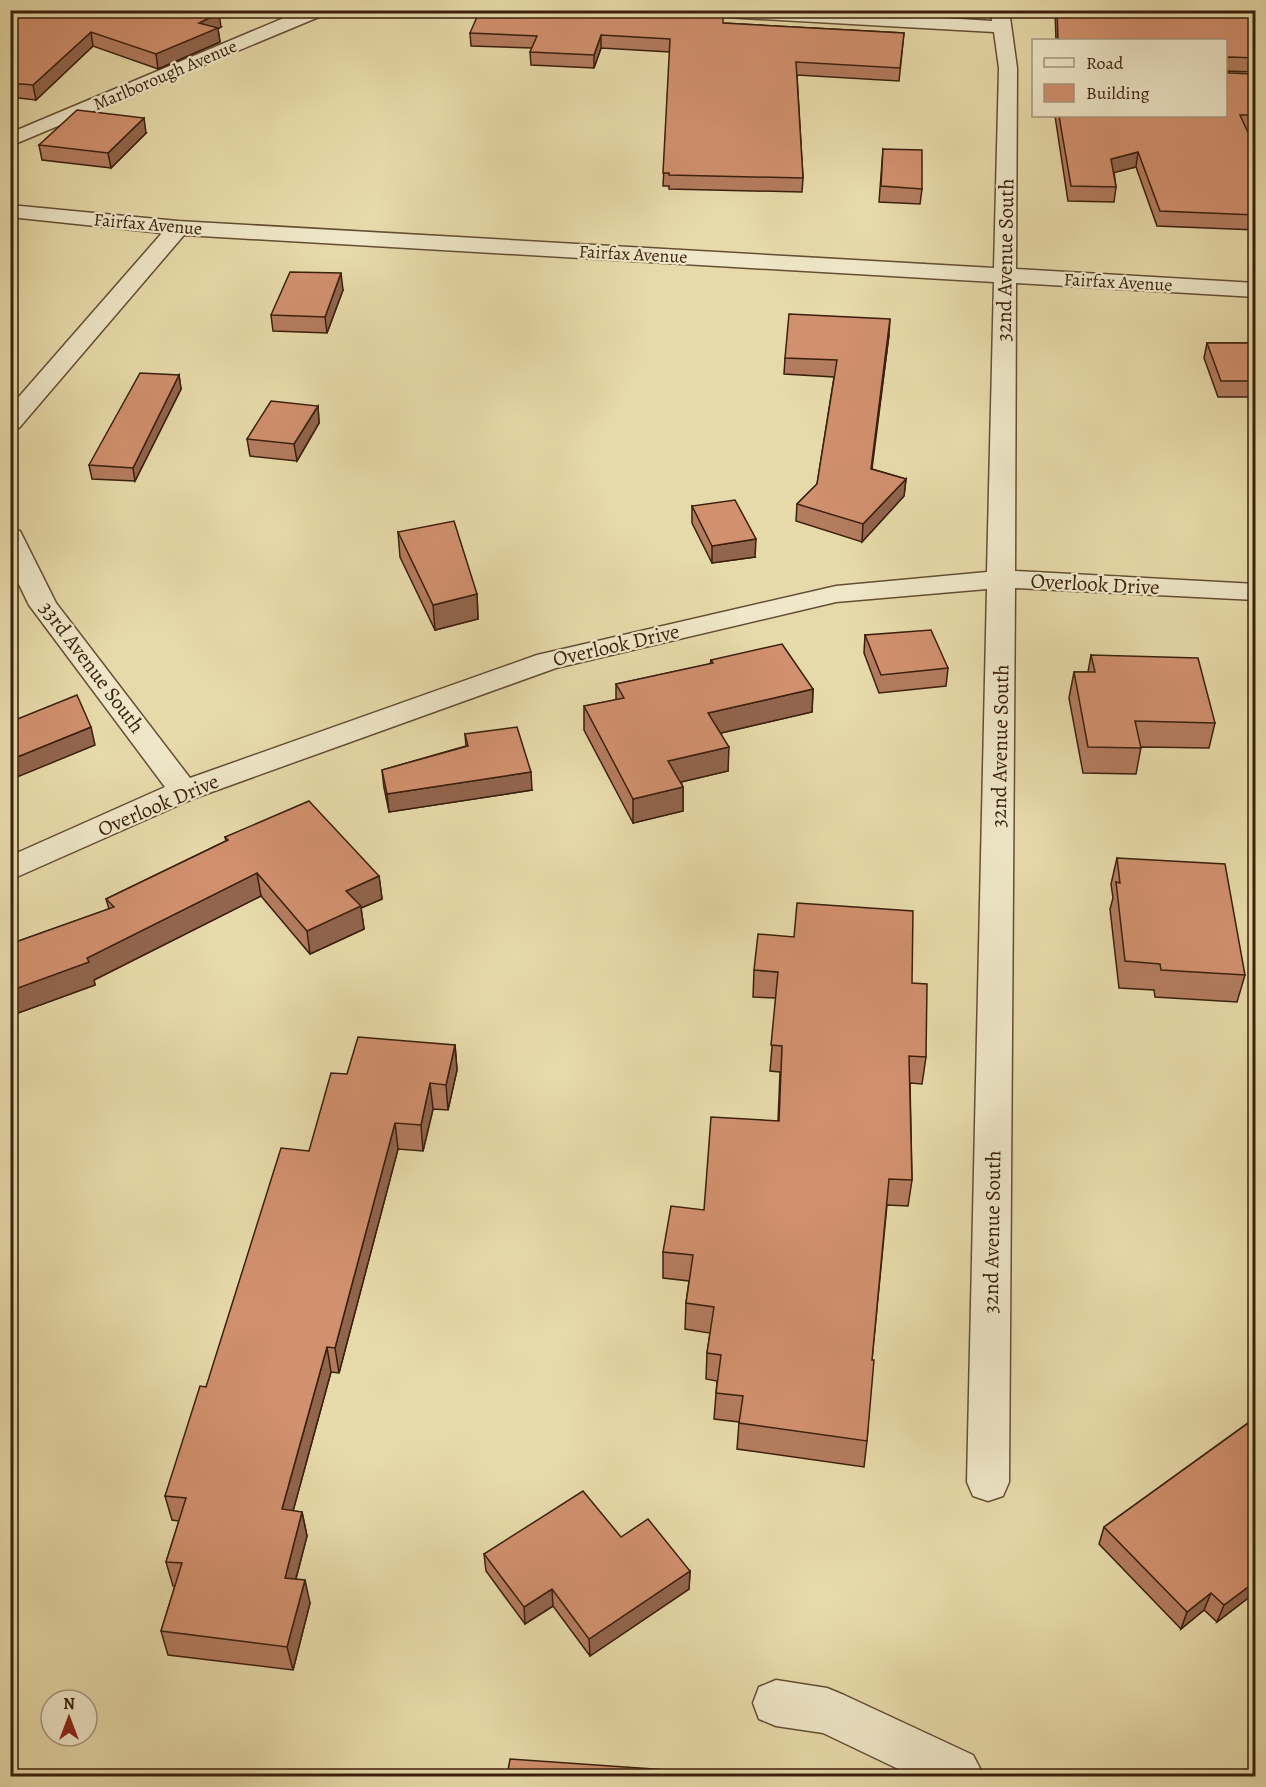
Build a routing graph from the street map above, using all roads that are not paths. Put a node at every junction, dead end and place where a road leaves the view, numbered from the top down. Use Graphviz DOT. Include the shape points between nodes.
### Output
graph roads {
  1 [pos="320,10"];
  2 [pos="690,10"];
  3 [pos="855,10"];
  4 [pos="786,16"];
  5 [pos="1001,19"];
  6 [pos="10,140"];
  7 [pos="10,211"];
  8 [pos="178,228"];
  9 [pos="1004,276"];
  10 [pos="1256,290"];
  11 [pos="10,423"];
  12 [pos="10,537"];
  13 [pos="1002,579"];
  14 [pos="1256,592"];
  15 [pos="184,791"];
  16 [pos="10,869"];
  17 [pos="988,1482"];
  18 [pos="776,1703"];
  19 [pos="960,1776"];
  1 -- 6 [label="street, Marlborough Avenue"];
  2 -- 4 [label="street"];
  3 -- 4 [label="street"];
  4 -- 5 [label="street"];
  5 -- 9 [label="street, 32nd Avenue South" via="1020,69"];
  7 -- 8 [label="street, Fairfax Avenue"];
  8 -- 9 [label="street, Fairfax Avenue"];
  8 -- 11 [label="street"];
  9 -- 10 [label="street, Fairfax Avenue"];
  9 -- 13 [label="street, 32nd Avenue South"];
  12 -- 15 [label="street, 33rd Avenue South" via="43,605"];
  13 -- 14 [label="street, Overlook Drive"];
  13 -- 15 [label="street, Overlook Drive" via="836,594 547,661"];
  13 -- 17 [label="street, 32nd Avenue South"];
  15 -- 16 [label="street, Overlook Drive"];
  18 -- 19 [label="street" via="827,1711"];
}
